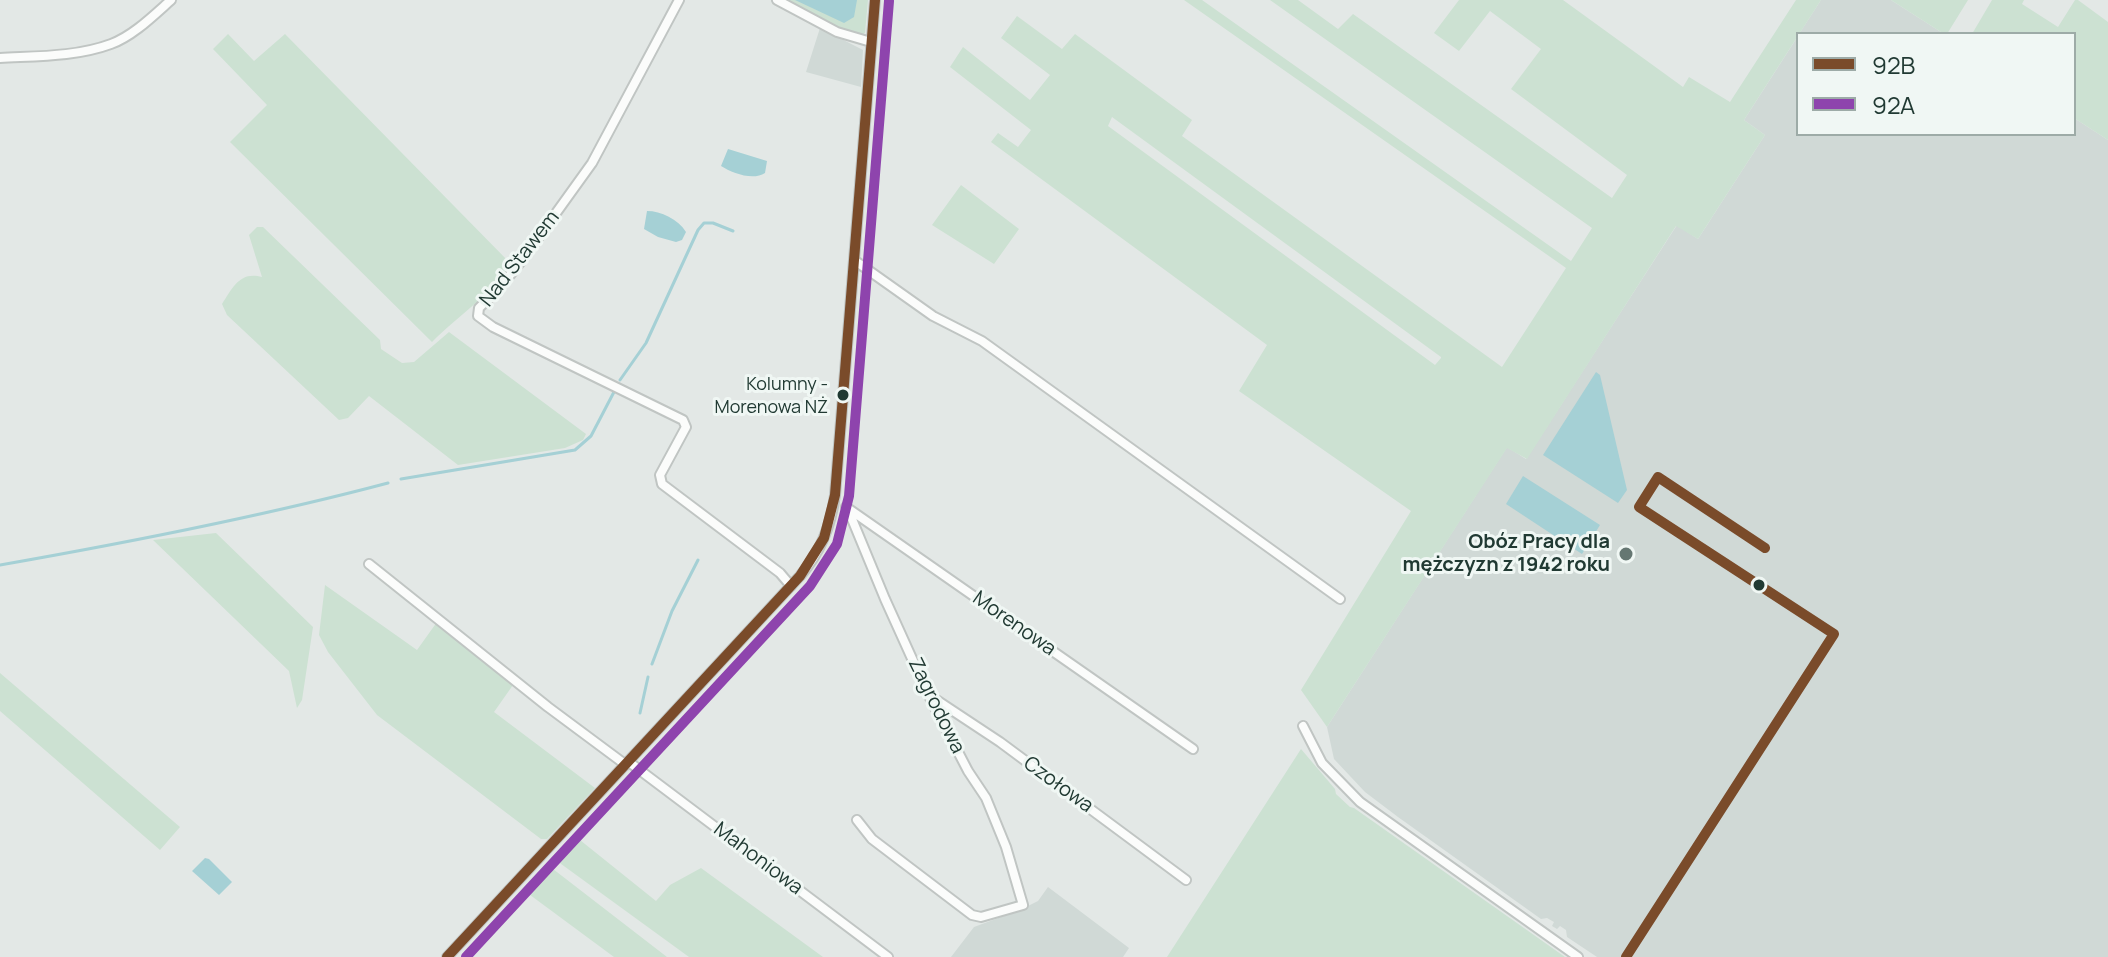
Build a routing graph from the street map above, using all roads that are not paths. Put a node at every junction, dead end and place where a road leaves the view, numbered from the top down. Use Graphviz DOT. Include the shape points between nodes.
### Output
graph roads {
  1 [pos="171,0"];
  2 [pos="679,0"];
  3 [pos="777,0"];
  4 [pos="875,0"];
  5 [pos="871,42"];
  6 [pos="0,58"];
  7 [pos="854,260"];
  8 [pos="834,503"];
  9 [pos="847,507"];
  10 [pos="369,564"];
  11 [pos="791,586"];
  12 [pos="1340,599"];
  13 [pos="928,694"];
  14 [pos="1303,726"];
  15 [pos="1193,749"];
  16 [pos="627,763"];
  17 [pos="857,820"];
  18 [pos="1186,880"];
  19 [pos="447,957"];
  20 [pos="888,957"];
  21 [pos="1578,957"];
  1 -- 6 [label="street" via="112,43 56,55"];
  2 -- 11 [label="street, Nad Stawem" via="592,163 478,316 685,422 660,475 662,484"];
  3 -- 5 [label="street" via="837,32"];
  4 -- 5 [label="street"];
  5 -- 7 [label="street"];
  7 -- 8 [label="street"];
  7 -- 12 [label="street" via="933,316 982,341"];
  8 -- 9 [label="street, Morenowa"];
  8 -- 11 [label="street" via="820,548"];
  9 -- 13 [label="street, Zagrodowa"];
  9 -- 15 [label="street, Morenowa"];
  10 -- 16 [label="street, Mahoniowa"];
  11 -- 16 [label="street"];
  13 -- 17 [label="street, Zagrodowa" via="986,798 1023,905 972,915 872,839"];
  13 -- 18 [label="street, Czołowa"];
  14 -- 21 [label="street" via="1322,763 1373,813"];
  16 -- 19 [label="street"];
  16 -- 20 [label="street, Mahoniowa"];
}
